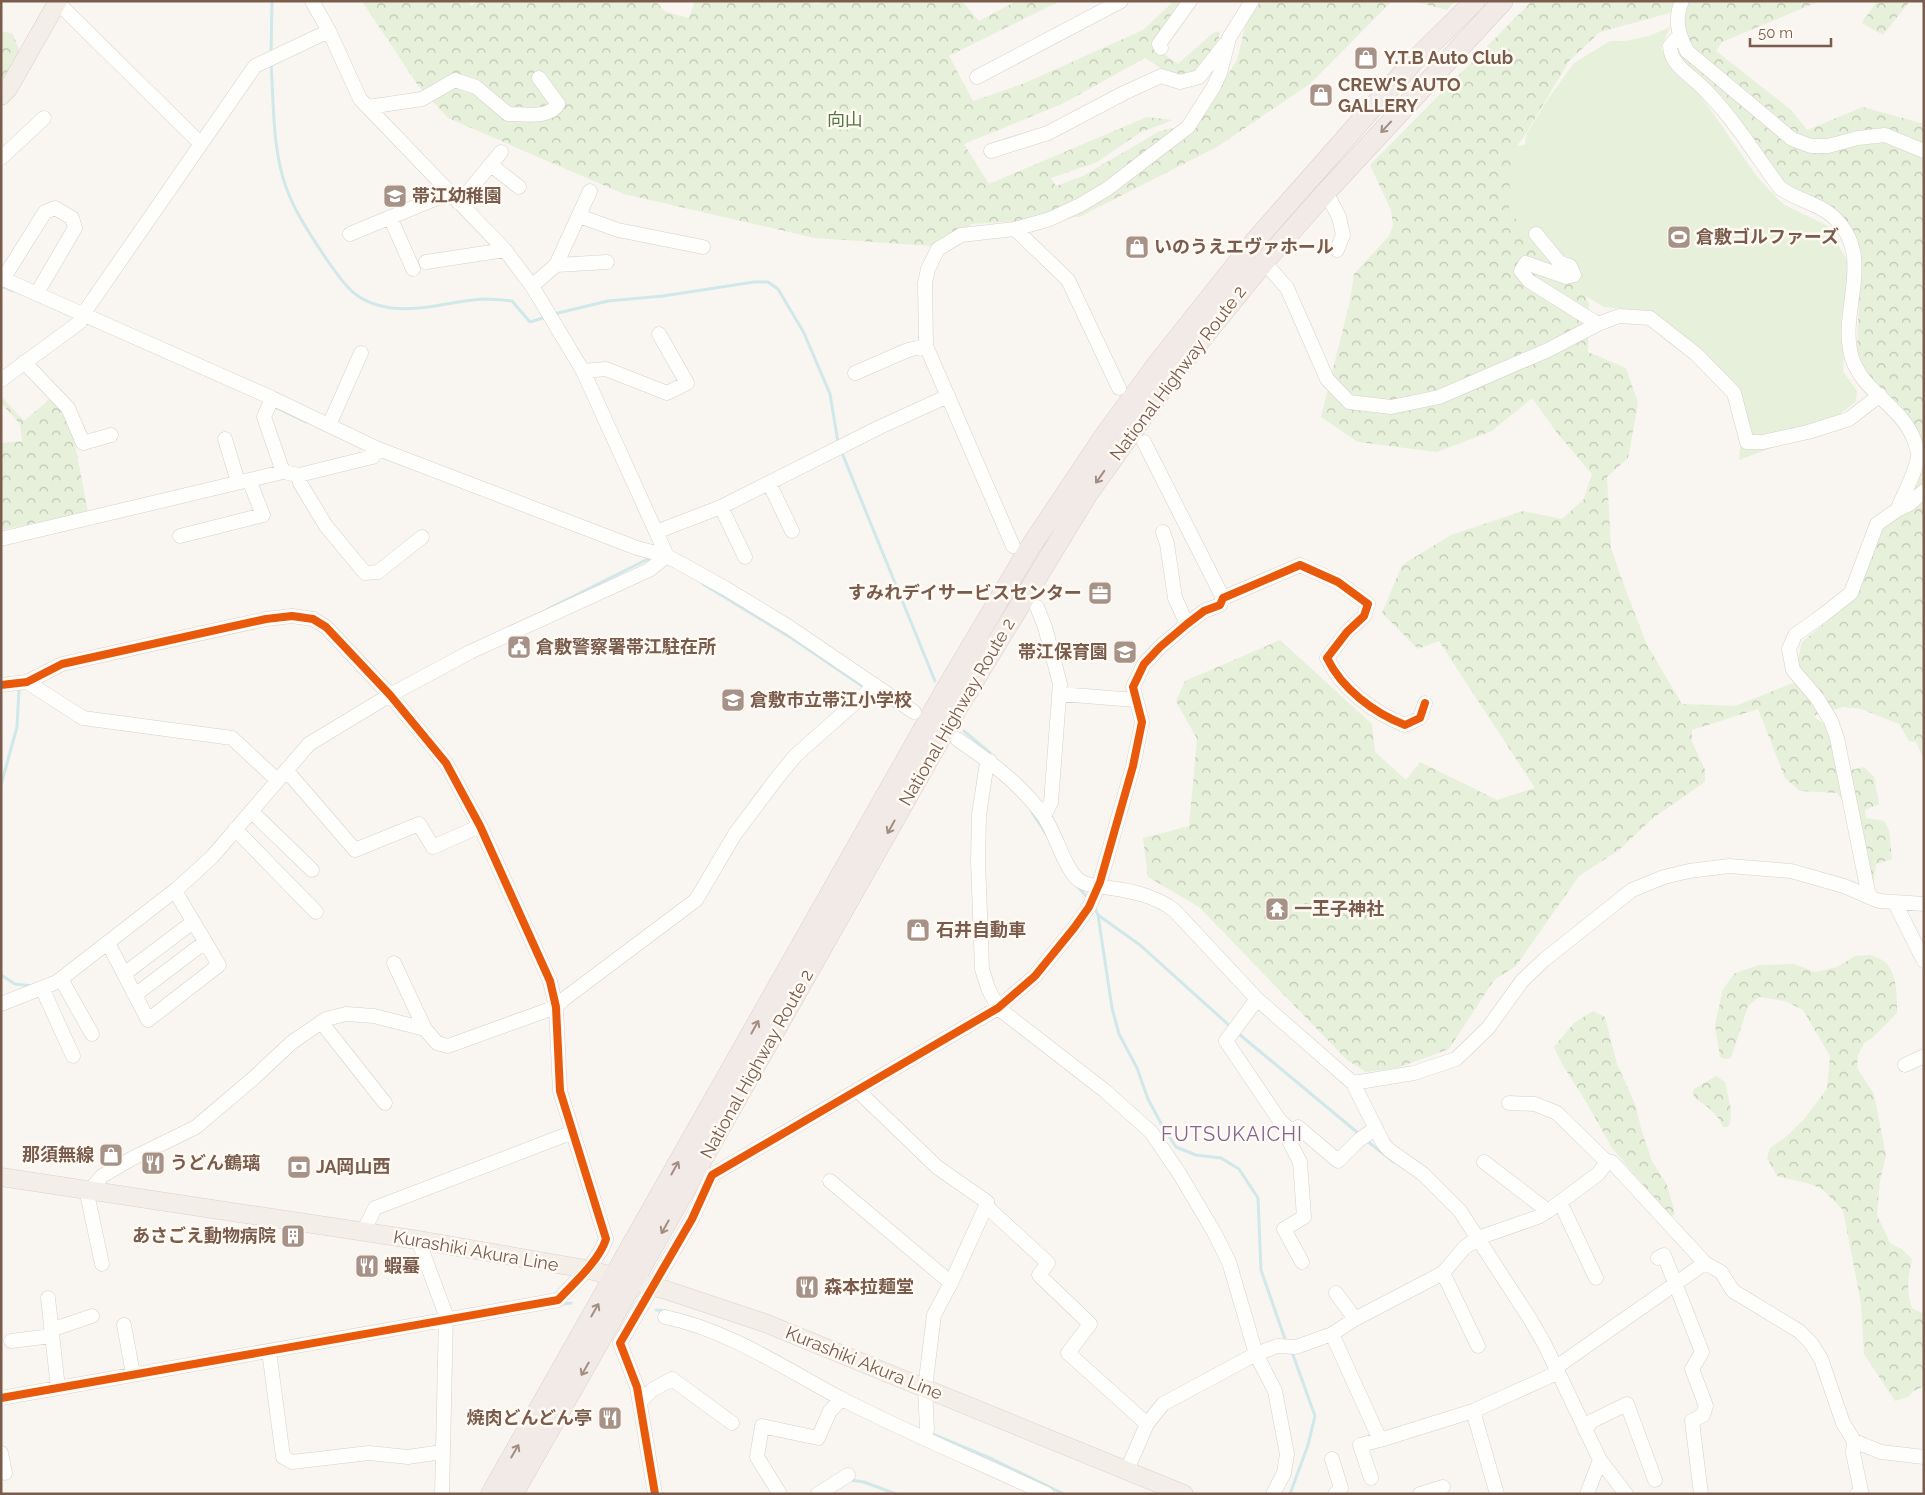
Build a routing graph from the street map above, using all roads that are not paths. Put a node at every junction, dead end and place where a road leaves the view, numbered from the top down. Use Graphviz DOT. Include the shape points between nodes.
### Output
graph roads {
  1 [pos="312,1"];
  2 [pos="1121,1"];
  3 [pos="1190,1"];
  4 [pos="1252,1"];
  5 [pos="1474,1"];
  6 [pos="1503,1"];
  7 [pos="1682,1"];
  8 [pos="57,2"];
  9 [pos="329,31"];
  10 [pos="1229,38"];
  11 [pos="1680,38"];
  12 [pos="1161,48"];
  13 [pos="977,77"];
  14 [pos="539,78"];
  15 [pos="1,96"];
  16 [pos="368,107"];
  17 [pos="44,118"];
  18 [pos="200,143"];
  19 [pos="991,151"];
  20 [pos="1924,151"];
  21 [pos="502,152"];
  22 [pos="1,158"];
  23 [pos="491,165"];
  24 [pos="518,187"];
  25 [pos="590,191"];
  26 [pos="1326,192"];
  27 [pos="449,193"];
  28 [pos="459,203"];
  29 [pos="579,216"];
  30 [pos="390,217"];
  31 [pos="1015,229"];
  32 [pos="350,234"];
  33 [pos="1536,234"];
  34 [pos="703,247"];
  35 [pos="505,250"];
  36 [pos="1337,250"];
  37 [pos="426,262"];
  38 [pos="607,262"];
  39 [pos="1264,262"];
  40 [pos="556,265"];
  41 [pos="413,269"];
  42 [pos="2,279"];
  43 [pos="532,286"];
  44 [pos="36,293"];
  45 [pos="83,318"];
  46 [pos="1598,324"];
  47 [pos="658,334"];
  48 [pos="926,346"];
  49 [pos="361,353"];
  50 [pos="24,362"];
  51 [pos="583,371"];
  52 [pos="855,373"];
  53 [pos="1,380"];
  54 [pos="1119,388"];
  55 [pos="1880,395"];
  56 [pos="948,396"];
  57 [pos="270,402"];
  58 [pos="329,425"];
  59 [pos="111,435"];
  60 [pos="225,439"];
  61 [pos="1144,442"];
  62 [pos="375,452"];
  63 [pos="283,472"];
  64 [pos="299,475"];
  65 [pos="243,481"];
  66 [pos="769,482"];
  67 [pos="1924,491"];
  68 [pos="721,508"];
  69 [pos="1897,510"];
  70 [pos="656,532"];
  71 [pos="792,532"];
  72 [pos="1163,532"];
  73 [pos="180,536"];
  74 [pos="422,537"];
  75 [pos="1,539"];
  76 [pos="1013,546"];
  77 [pos="668,556"];
  78 [pos="746,557"];
  79 [pos="1223,598"];
  80 [pos="1037,607"];
  81 [pos="1187,624"];
  82 [pos="27,682"];
  83 [pos="1,685"];
  84 [pos="875,685"];
  85 [pos="1059,694"];
  86 [pos="390,695"];
  87 [pos="1136,700"];
  88 [pos="1425,703"];
  89 [pos="914,712"];
  90 [pos="957,740"];
  91 [pos="990,761"];
  92 [pos="282,775"];
  93 [pos="251,811"];
  94 [pos="1044,816"];
  95 [pos="480,826"];
  96 [pos="235,829"];
  97 [pos="312,870"];
  98 [pos="1097,887"];
  99 [pos="175,891"];
  100 [pos="1870,897"];
  101 [pos="1895,903"];
  102 [pos="1924,904"];
  103 [pos="316,912"];
  104 [pos="193,922"];
  105 [pos="205,942"];
  106 [pos="108,943"];
  107 [pos="1924,961"];
  108 [pos="394,963"];
  109 [pos="124,974"];
  110 [pos="61,979"];
  111 [pos="42,988"];
  112 [pos="135,995"];
  113 [pos="1257,999"];
  114 [pos="1,1004"];
  115 [pos="556,1007"];
  116 [pos="998,1008"];
  117 [pos="321,1022"];
  118 [pos="425,1029"];
  119 [pos="92,1034"];
  120 [pos="73,1056"];
  121 [pos="1924,1056"];
  122 [pos="1905,1065"];
  123 [pos="1353,1083"];
  124 [pos="857,1090"];
  125 [pos="385,1103"];
  126 [pos="1509,1103"];
  127 [pos="1376,1128"];
  128 [pos="573,1132"];
  129 [pos="1294,1133"];
  130 [pos="1484,1162"];
  131 [pos="1607,1162"];
  132 [pos="1,1177"];
  133 [pos="830,1182"];
  134 [pos="88,1189"];
  135 [pos="1560,1202"];
  136 [pos="986,1206"];
  137 [pos="1548,1211"];
  138 [pos="363,1232"];
  139 [pos="1478,1238"];
  140 [pos="418,1240"];
  141 [pos="1658,1258"];
  142 [pos="1302,1262"];
  143 [pos="1705,1263"];
  144 [pos="102,1264"];
  145 [pos="586,1269"];
  146 [pos="1443,1273"];
  147 [pos="614,1277"];
  148 [pos="1596,1278"];
  149 [pos="951,1283"];
  150 [pos="643,1284"];
  151 [pos="1675,1284"];
  152 [pos="1336,1293"];
  153 [pos="48,1298"];
  154 [pos="92,1316"];
  155 [pos="665,1317"];
  156 [pos="1355,1319"];
  157 [pos="446,1324"];
  158 [pos="124,1325"];
  159 [pos="52,1333"];
  160 [pos="1332,1334"];
  161 [pos="11,1340"];
  162 [pos="1478,1346"];
  163 [pos="1256,1354"];
  164 [pos="269,1355"];
  165 [pos="1556,1370"];
  166 [pos="133,1374"];
  167 [pos="58,1388"];
  168 [pos="925,1388"];
  169 [pos="1,1398"];
  170 [pos="842,1399"];
  171 [pos="640,1402"];
  172 [pos="1473,1410"];
  173 [pos="732,1423"];
  174 [pos="1147,1424"];
  175 [pos="1585,1430"];
  176 [pos="926,1434"];
  177 [pos="1380,1440"];
  178 [pos="1854,1441"];
  179 [pos="442,1452"];
  180 [pos="1,1453"];
  181 [pos="1924,1456"];
  182 [pos="1332,1459"];
  183 [pos="1600,1460"];
  184 [pos="1127,1470"];
  185 [pos="5,1473"];
  186 [pos="848,1475"];
  187 [pos="1371,1478"];
  188 [pos="1654,1480"];
  189 [pos="1443,1485"];
  190 [pos="442,1494"];
  191 [pos="490,1494"];
  192 [pos="513,1494"];
  193 [pos="655,1494"];
  194 [pos="780,1494"];
  195 [pos="818,1494"];
  196 [pos="1048,1494"];
  197 [pos="1184,1494"];
  198 [pos="1273,1494"];
  199 [pos="1335,1494"];
  200 [pos="1420,1494"];
  201 [pos="1497,1494"];
  202 [pos="1587,1494"];
  203 [pos="1626,1494"];
  204 [pos="1701,1494"];
  205 [pos="1857,1494"];
  1 -- 9 [label="street"];
  2 -- 13 [label="street"];
  3 -- 12 [label="street" via="1159,44"];
  4 -- 10 [label="street"];
  147 -- 5 [label="highway, National Highway Route 2, one-way" via="944,691 1029,550 1105,435 1256,241 1412,63"];
  6 -- 26 [label="highway, National Highway Route 2, one-way"];
  7 -- 11 [label="street" via="1676,18"];
  8 -- 15 [label="main road"];
  8 -- 18 [label="street"];
  9 -- 16 [label="street" via="360,99"];
  9 -- 18 [label="street" via="255,66"];
  10 -- 19 [label="street" via="1199,77 1180,82 1161,76 1048,133"];
  10 -- 31 [label="street" via="1220,72 1188,127 1094,197 1050,219"];
  11 -- 20 [label="street" via="1687,51 1792,139 1811,146 1828,146 1885,135"];
  11 -- 55 [label="street" via="1670,46 1673,60 1729,118 1780,188 1829,214 1849,240 1855,254 1856,271 1850,322 1852,358 1859,373"];
  14 -- 16 [label="street" via="558,104 556,109 547,113 508,114 476,87 455,80 422,99"];
  16 -- 27 [label="street"];
  17 -- 22 [label="street"];
  18 -- 45 [label="street"];
  21 -- 23 [label="street"];
  23 -- 24 [label="street"];
  23 -- 28 [label="street"];
  25 -- 29 [label="street"];
  26 -- 36 [label="street" via="1339,217 1343,235"];
  26 -- 39 [label="highway, National Highway Route 2"];
  27 -- 28 [label="street"];
  27 -- 30 [label="street"];
  28 -- 35 [label="street"];
  29 -- 34 [label="street" via="618,230"];
  29 -- 40 [label="street"];
  30 -- 32 [label="street"];
  30 -- 41 [label="street"];
  31 -- 48 [label="street" via="961,235 938,249 925,283"];
  31 -- 54 [label="street" via="1068,280"];
  33 -- 46 [label="street" via="1560,263 1570,266 1574,275 1566,277 1526,263 1521,271 1529,281"];
  35 -- 37 [label="street"];
  35 -- 43 [label="street"];
  38 -- 40 [label="street"];
  39 -- 46 [label="street" via="1287,288 1327,379 1349,402 1391,407 1440,397 1548,350"];
  39 -- 150 [label="highway, National Highway Route 2, one-way" via="1174,373 1087,495 1049,556 958,707"];
  40 -- 43 [label="street"];
  42 -- 44 [label="street"];
  42 -- 44 [label="street" via="45,212 55,208 72,218 75,228"];
  43 -- 51 [label="street"];
  44 -- 45 [label="street"];
  45 -- 50 [label="street"];
  45 -- 57 [label="street"];
  46 -- 55 [label="street" via="1619,316 1650,318 1696,354 1734,393 1747,442 1808,432 1849,418"];
  47 -- 51 [label="street" via="687,383 667,393 606,369"];
  48 -- 52 [label="street" via="908,350"];
  48 -- 56 [label="street"];
  49 -- 58 [label="street"];
  50 -- 53 [label="street"];
  50 -- 59 [label="street" via="68,408 83,443"];
  51 -- 70 [label="street"];
  55 -- 69 [label="street" via="1913,433 1919,455"];
  56 -- 66 [label="street"];
  56 -- 76 [label="street"];
  57 -- 58 [label="street"];
  57 -- 63 [label="street" via="264,417"];
  58 -- 62 [label="street"];
  60 -- 65 [label="street"];
  61 -- 79 [label="street"];
  62 -- 64 [label="street"];
  62 -- 77 [label="street" via="637,548"];
  63 -- 64 [label="street"];
  63 -- 65 [label="street"];
  64 -- 74 [label="street" via="300,483 326,526 365,573 378,572"];
  65 -- 73 [label="street" via="263,515"];
  65 -- 75 [label="street"];
  66 -- 68 [label="street"];
  66 -- 71 [label="street"];
  67 -- 69 [label="street"];
  68 -- 70 [label="street"];
  68 -- 78 [label="street"];
  69 -- 100 [label="street" via="1877,524 1851,593 1795,635 1789,649 1793,670 1817,698 1837,738"];
  70 -- 77 [label="street"];
  72 -- 81 [label="street" via="1174,598"];
  77 -- 84 [label="street" via="733,593"];
  77 -- 86 [label="street" via="649,570 470,652"];
  79 -- 81 [label="street" via="1220,604"];
  79 -- 88 [label="street" via="1300,565 1338,582 1368,604 1364,616 1327,658 1334,673 1366,704 1405,725 1420,718"];
  80 -- 85 [label="street" via="1060,684"];
  81 -- 87 [label="street" via="1144,664 1133,688"];
  82 -- 83 [label="street"];
  82 -- 86 [label="street" via="62,664 292,616 313,619 326,627"];
  82 -- 92 [label="street" via="83,718 232,738"];
  84 -- 89 [label="street"];
  84 -- 115 [label="street" via="796,755 735,834 696,900"];
  85 -- 87 [label="street"];
  85 -- 94 [label="street" via="1051,802"];
  86 -- 92 [label="street" via="309,744"];
  86 -- 95 [label="street" via="446,762"];
  87 -- 98 [label="street" via="1142,722"];
  90 -- 91 [label="street"];
  91 -- 94 [label="street" via="1026,794"];
  91 -- 116 [label="street" via="979,815 978,861 982,969"];
  92 -- 93 [label="street"];
  92 -- 95 [label="street" via="355,850 419,824 433,847"];
  93 -- 96 [label="street"];
  93 -- 97 [label="street"];
  94 -- 98 [label="street" via="1076,877"];
  95 -- 115 [label="street" via="550,981"];
  96 -- 99 [label="street" via="212,857"];
  96 -- 103 [label="street"];
  98 -- 113 [label="street" via="1138,893 1163,902"];
  98 -- 116 [label="street" via="1089,907 1035,976"];
  99 -- 104 [label="street"];
  99 -- 106 [label="street"];
  100 -- 101 [label="street"];
  100 -- 123 [label="street" via="1790,871 1729,866 1664,877 1632,890 1544,960 1522,981 1488,1028 1456,1059 1414,1073"];
  101 -- 102 [label="street"];
  101 -- 107 [label="street"];
  104 -- 105 [label="street"];
  104 -- 109 [label="street"];
  105 -- 112 [label="street"];
  105 -- 112 [label="street" via="219,965 148,1020"];
  106 -- 109 [label="street"];
  106 -- 110 [label="street"];
  108 -- 118 [label="street"];
  109 -- 112 [label="street"];
  110 -- 111 [label="street"];
  110 -- 119 [label="street"];
  111 -- 114 [label="street"];
  111 -- 120 [label="street"];
  113 -- 123 [label="street"];
  113 -- 129 [label="street" via="1226,1042 1280,1121"];
  115 -- 118 [label="street" via="448,1046 437,1043"];
  115 -- 128 [label="street" via="560,1091"];
  116 -- 124 [label="street"];
  116 -- 163 [label="street" via="1104,1090 1151,1132 1179,1173 1229,1262"];
  117 -- 118 [label="street" via="346,1014 374,1016"];
  117 -- 125 [label="street"];
  117 -- 134 [label="street" via="291,1043 196,1127 102,1176"];
  121 -- 122 [label="street"];
  123 -- 127 [label="street"];
  124 -- 136 [label="street" via="937,1167 987,1202"];
  124 -- 150 [label="street" via="712,1176 692,1220"];
  126 -- 131 [label="street" via="1535,1104 1557,1113"];
  127 -- 129 [label="street" via="1338,1161 1298,1127"];
  127 -- 139 [label="street" via="1389,1150 1423,1174 1446,1196"];
  128 -- 138 [label="street" via="375,1208"];
  128 -- 145 [label="street" via="606,1239 604,1247"];
  129 -- 142 [label="street" via="1288,1140 1300,1162 1304,1217 1284,1228"];
  130 -- 137 [label="street"];
  131 -- 135 [label="street" via="1598,1174"];
  131 -- 143 [label="street" via="1612,1162"];
  132 -- 134 [label="main road, Kurashiki Akura Line"];
  133 -- 149 [label="street"];
  134 -- 138 [label="main road, Kurashiki Akura Line"];
  134 -- 144 [label="street"];
  135 -- 137 [label="street"];
  135 -- 148 [label="street"];
  136 -- 149 [label="street"];
  136 -- 174 [label="street" via="1048,1263 1039,1275 1090,1324 1068,1353"];
  137 -- 139 [label="street"];
  138 -- 140 [label="main road, Kurashiki Akura Line"];
  139 -- 146 [label="street" via="1464,1248"];
  139 -- 165 [label="street" via="1530,1319"];
  140 -- 145 [label="main road, Kurashiki Akura Line"];
  140 -- 157 [label="street" via="446,1311"];
  141 -- 151 [label="street" via="1664,1255"];
  143 -- 151 [label="street"];
  143 -- 178 [label="street" via="1721,1272 1733,1291 1799,1331 1812,1343 1821,1359 1843,1423"];
  145 -- 147 [label="main road, Kurashiki Akura Line"];
  145 -- 157 [label="street" via="558,1300"];
  146 -- 156 [label="street"];
  146 -- 162 [label="street"];
  147 -- 150 [label="main road, Kurashiki Akura Line"];
  191 -- 147 [label="highway, National Highway Route 2, one-way"];
  149 -- 168 [label="street" via="934,1315"];
  150 -- 168 [label="main road, Kurashiki Akura Line" via="764,1323"];
  150 -- 171 [label="street" via="620,1343"];
  150 -- 192 [label="highway, National Highway Route 2, one-way"];
  151 -- 165 [label="street"];
  151 -- 204 [label="street" via="1702,1352 1692,1369 1706,1406 1703,1415 1692,1421"];
  152 -- 156 [label="street"];
  153 -- 159 [label="street"];
  154 -- 159 [label="street"];
  155 -- 170 [label="street" via="729,1338"];
  156 -- 160 [label="street"];
  157 -- 164 [label="street"];
  157 -- 179 [label="street"];
  158 -- 166 [label="street"];
  159 -- 161 [label="street"];
  159 -- 167 [label="street"];
  160 -- 163 [label="street" via="1296,1347 1277,1346"];
  160 -- 177 [label="street"];
  163 -- 174 [label="street" via="1163,1404"];
  163 -- 198 [label="street" via="1275,1391 1287,1454 1284,1474"];
  164 -- 166 [label="street"];
  164 -- 179 [label="street" via="283,1458 292,1462 369,1453 408,1457"];
  165 -- 172 [label="street"];
  165 -- 175 [label="street"];
  166 -- 167 [label="street"];
  167 -- 169 [label="street"];
  168 -- 176 [label="street"];
  168 -- 184 [label="main road, Kurashiki Akura Line"];
  170 -- 176 [label="street"];
  170 -- 194 [label="street" via="830,1411 818,1438 762,1426 757,1457"];
  171 -- 173 [label="street" via="652,1390 672,1379"];
  171 -- 193 [label="street"];
  172 -- 177 [label="street"];
  172 -- 201 [label="street"];
  174 -- 184 [label="street"];
  175 -- 183 [label="street"];
  175 -- 188 [label="street" via="1592,1420 1627,1404"];
  176 -- 196 [label="street"];
  177 -- 187 [label="street" via="1360,1444"];
  178 -- 181 [label="street" via="1881,1452"];
  178 -- 205 [label="street" via="1853,1453 1861,1491"];
  179 -- 190 [label="street"];
  180 -- 185 [label="street"];
  182 -- 199 [label="street" via="1341,1488"];
  183 -- 202 [label="street"];
  183 -- 203 [label="street"];
  184 -- 197 [label="main road, Kurashiki Akura Line"];
  186 -- 195 [label="street"];
  189 -- 200 [label="street"];
}
